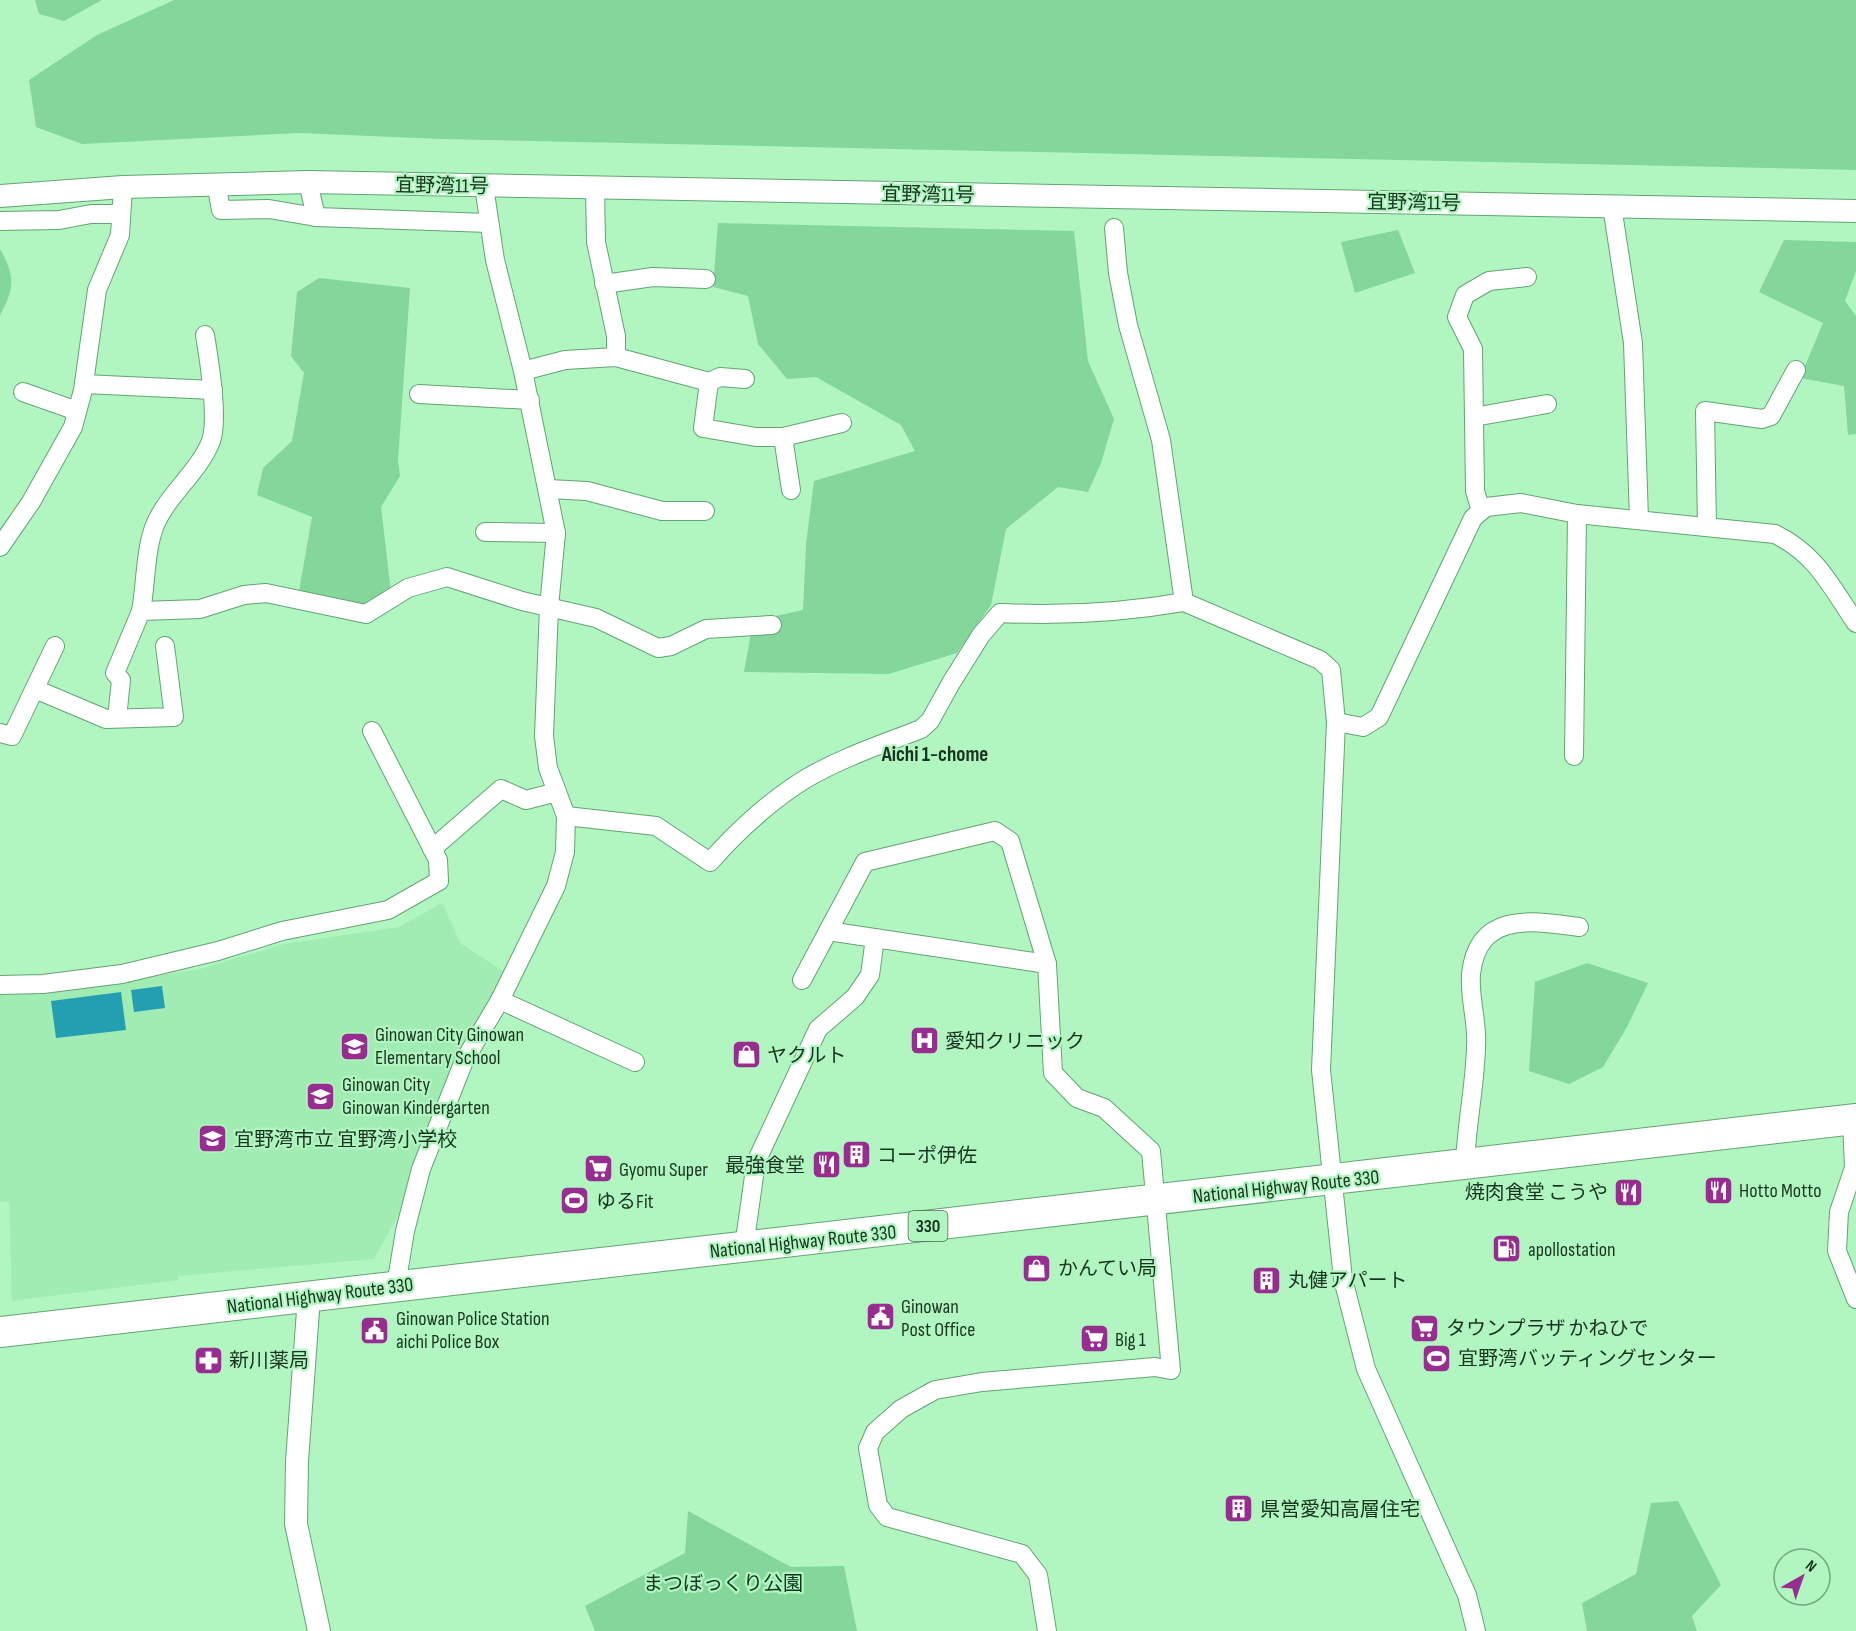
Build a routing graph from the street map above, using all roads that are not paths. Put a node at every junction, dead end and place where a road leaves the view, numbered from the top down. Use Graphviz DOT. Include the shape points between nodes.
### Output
graph roads {
  1 [pos="308,182"];
  2 [pos="216,183"];
  3 [pos="484,186"];
  4 [pos="123,187"];
  5 [pos="594,188"];
  6 [pos="0,196"];
  7 [pos="1612,206"];
  8 [pos="1856,211"];
  9 [pos="121,214"];
  10 [pos="316,217"];
  11 [pos="0,221"];
  12 [pos="489,223"];
  13 [pos="1114,228"];
  14 [pos="1527,277"];
  15 [pos="706,279"];
  16 [pos="604,284"];
  17 [pos="205,335"];
  18 [pos="616,357"];
  19 [pos="523,370"];
  20 [pos="1796,370"];
  21 [pos="745,379"];
  22 [pos="709,382"];
  23 [pos="84,384"];
  24 [pos="213,390"];
  25 [pos="23,392"];
  26 [pos="419,394"];
  27 [pos="530,400"];
  28 [pos="1547,404"];
  29 [pos="77,411"];
  30 [pos="1474,417"];
  31 [pos="842,423"];
  32 [pos="783,436"];
  33 [pos="549,489"];
  34 [pos="791,490"];
  35 [pos="705,511"];
  36 [pos="1481,511"];
  37 [pos="1577,514"];
  38 [pos="1639,519"];
  39 [pos="1707,527"];
  40 [pos="485,532"];
  41 [pos="556,533"];
  42 [pos="0,547"];
  43 [pos="1184,602"];
  44 [pos="549,607"];
  45 [pos="141,611"];
  46 [pos="1856,623"];
  47 [pos="772,625"];
  48 [pos="55,646"];
  49 [pos="165,646"];
  50 [pos="35,689"];
  51 [pos="117,718"];
  52 [pos="1336,722"];
  53 [pos="372,731"];
  54 [pos="0,733"];
  55 [pos="1575,756"];
  56 [pos="557,792"];
  57 [pos="566,816"];
  58 [pos="432,849"];
  59 [pos="1579,927"];
  60 [pos="828,931"];
  61 [pos="875,938"];
  62 [pos="1047,964"];
  63 [pos="802,980"];
  64 [pos="0,985"];
  65 [pos="500,1000"];
  66 [pos="635,1062"];
  67 [pos="1854,1120"];
  68 [pos="1465,1166"];
  69 [pos="1332,1181"];
  70 [pos="1155,1200"];
  71 [pos="744,1247"];
  72 [pos="396,1286"];
  73 [pos="309,1297"];
  74 [pos="1856,1299"];
  75 [pos="0,1332"];
  76 [pos="319,1631"];
  77 [pos="1047,1631"];
  78 [pos="1476,1631"];
  1 -- 2 [label="street, 宜野湾11号"];
  1 -- 3 [label="street, 宜野湾11号"];
  1 -- 10 [label="street"];
  2 -- 4 [label="street, 宜野湾11号"];
  2 -- 10 [label="street" via="221,210 269,209"];
  3 -- 5 [label="street, 宜野湾11号"];
  3 -- 12 [label="street"];
  4 -- 6 [label="street, 宜野湾11号"];
  4 -- 9 [label="street"];
  5 -- 7 [label="street, 宜野湾11号"];
  5 -- 16 [label="street" via="596,242"];
  7 -- 8 [label="street, 宜野湾11号"];
  7 -- 38 [label="street" via="1634,343"];
  9 -- 11 [label="street"];
  9 -- 23 [label="street" via="120,235 97,290"];
  10 -- 12 [label="street"];
  12 -- 19 [label="street"];
  13 -- 43 [label="street" via="1128,326 1161,440"];
  14 -- 30 [label="street" via="1489,281 1465,295 1457,317 1473,349"];
  15 -- 16 [label="street" via="653,277"];
  16 -- 18 [label="street" via="616,336"];
  17 -- 24 [label="street"];
  18 -- 19 [label="street" via="565,360"];
  18 -- 22 [label="street"];
  19 -- 27 [label="street"];
  20 -- 39 [label="street" via="1771,416 1762,419 1706,411"];
  21 -- 22 [label="street" via="720,377"];
  22 -- 32 [label="street" via="703,428 756,437"];
  23 -- 24 [label="street"];
  23 -- 29 [label="street"];
  24 -- 45 [label="street" via="212,439 154,526"];
  25 -- 29 [label="street"];
  26 -- 27 [label="street"];
  27 -- 33 [label="street"];
  28 -- 30 [label="street"];
  29 -- 42 [label="street" via="73,427 31,502"];
  30 -- 36 [label="street" via="1474,491"];
  31 -- 32 [label="street"];
  32 -- 34 [label="street"];
  33 -- 35 [label="street" via="587,491 662,511"];
  33 -- 41 [label="street"];
  36 -- 37 [label="street" via="1521,503"];
  36 -- 52 [label="street" via="1473,518 1379,717 1363,727"];
  37 -- 38 [label="street"];
  37 -- 55 [label="street"];
  38 -- 39 [label="street"];
  39 -- 46 [label="street" via="1774,534 1798,546 1814,562"];
  40 -- 41 [label="street"];
  41 -- 44 [label="street"];
  43 -- 52 [label="street" via="1320,660 1331,670"];
  43 -- 57 [label="street" via="1125,613 1000,613 981,635 930,722 805,779 733,835 710,862 656,826"];
  44 -- 45 [label="street" via="447,577 408,588 366,614 266,593 244,595 200,609"];
  44 -- 47 [label="street" via="596,618 658,648 706,629"];
  44 -- 56 [label="street" via="544,736 548,768"];
  45 -- 51 [label="street" via="115,673 121,680"];
  48 -- 50 [label="street"];
  49 -- 51 [label="street" via="174,717"];
  50 -- 51 [label="street" via="106,719"];
  50 -- 54 [label="street" via="12,736"];
  52 -- 69 [label="street" via="1321,1070"];
  53 -- 58 [label="street"];
  56 -- 57 [label="street"];
  56 -- 58 [label="street" via="526,800 501,789"];
  57 -- 65 [label="street" via="565,852 556,886"];
  58 -- 64 [label="street" via="438,860 439,882 388,910 282,931 122,974"];
  59 -- 68 [label="street" via="1530,920 1503,924 1478,950 1471,973 1477,1046"];
  60 -- 61 [label="street"];
  60 -- 62 [label="street" via="865,862 995,831 1010,841"];
  60 -- 63 [label="street"];
  61 -- 62 [label="street"];
  61 -- 71 [label="street" via="870,975 855,997 818,1029 756,1162"];
  62 -- 70 [label="street" via="1053,1073 1077,1098 1104,1108 1151,1151"];
  65 -- 66 [label="street"];
  65 -- 72 [label="street" via="464,1061 421,1168"];
  67 -- 68 [label="highway, National Highway Route 330 / 330"];
  67 -- 74 [label="street" via="1854,1168 1839,1212 1837,1251"];
  68 -- 69 [label="highway, National Highway Route 330 / 330"];
  69 -- 70 [label="highway, National Highway Route 330 / 330"];
  69 -- 78 [label="street" via="1343,1280 1366,1369 1467,1595"];
  70 -- 71 [label="highway, National Highway Route 330 / 330"];
  70 -- 77 [label="street" via="1172,1370 1155,1367 982,1382 935,1390 901,1409 875,1432 868,1448 878,1505 887,1517 1022,1554 1038,1575"];
  71 -- 72 [label="highway, National Highway Route 330 / 330"];
  72 -- 73 [label="highway, National Highway Route 330 / 330"];
  73 -- 75 [label="highway, National Highway Route 330 / 330"];
  73 -- 76 [label="street" via="296,1524"];
}
